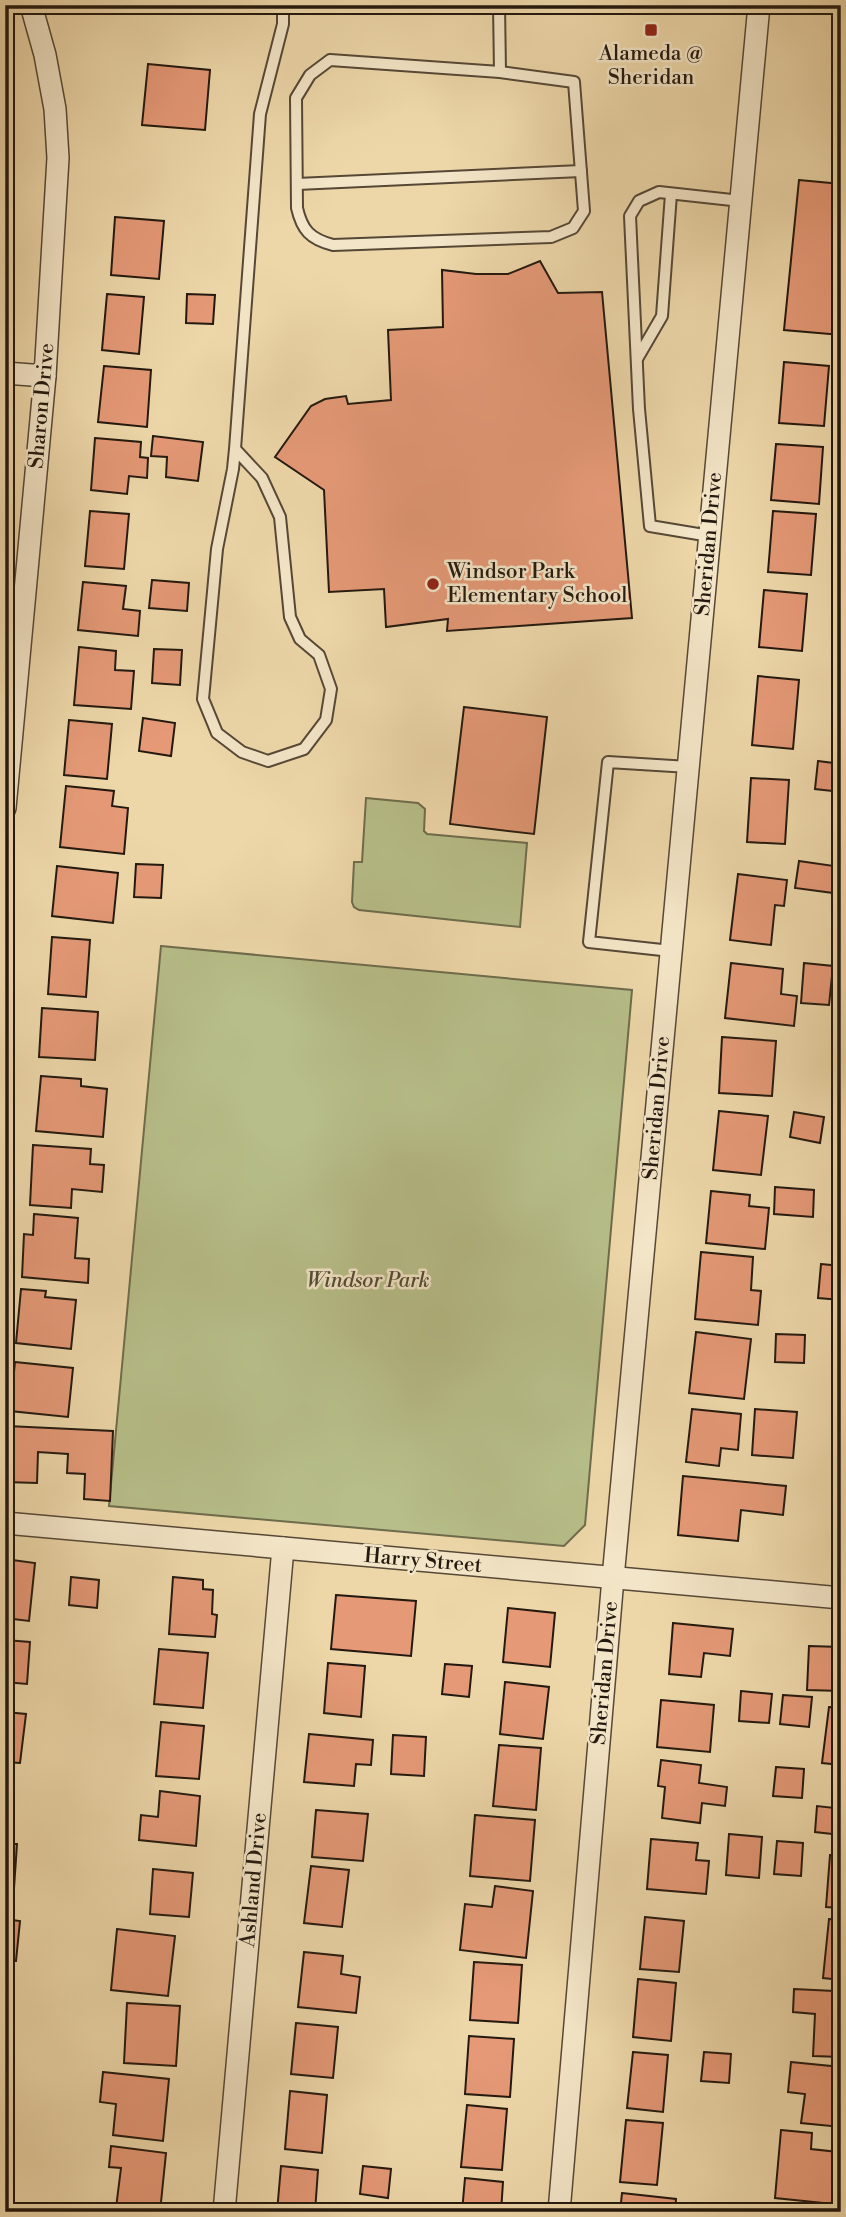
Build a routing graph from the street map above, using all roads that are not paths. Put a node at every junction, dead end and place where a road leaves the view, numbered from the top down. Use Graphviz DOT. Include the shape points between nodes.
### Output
graph roads {
  1 [pos="31,5"];
  2 [pos="283,5"];
  3 [pos="499,5"];
  4 [pos="759,5"];
  5 [pos="500,72"];
  6 [pos="581,171"];
  7 [pos="297,184"];
  8 [pos="671,194"];
  9 [pos="741,201"];
  10 [pos="637,360"];
  11 [pos="5,373"];
  12 [pos="45,376"];
  13 [pos="235,449"];
  14 [pos="710,536"];
  15 [pos="689,767"];
  16 [pos="5,808"];
  17 [pos="671,951"];
  18 [pos="5,1523"];
  19 [pos="283,1548"];
  20 [pos="613,1578"];
  21 [pos="841,1598"];
  22 [pos="224,2212"];
  23 [pos="559,2212"];
  1 -- 12 [label="street, Sharon Drive" via="55,109 58,158"];
  2 -- 13 [label="lane" via="283,24 260,114"];
  3 -- 5 [label="lane"];
  4 -- 9 [label="street, Sheridan Drive"];
  5 -- 6 [label="lane" via="574,82"];
  5 -- 7 [label="lane" via="330,60 310,75 296,97"];
  6 -- 7 [label="lane"];
  6 -- 7 [label="lane" via="584,211 573,228 551,237 333,245 318,241 301,225"];
  8 -- 9 [label="lane"];
  8 -- 10 [label="lane" via="662,316"];
  8 -- 10 [label="lane" via="659,192 639,201 630,216"];
  9 -- 14 [label="street, Sheridan Drive"];
  10 -- 14 [label="lane" via="650,526"];
  11 -- 12 [label="street"];
  12 -- 16 [label="street, Sharon Drive"];
  13 -- 13 [label="lane" via="217,549 203,699 217,733 242,752 268,761 304,749 326,720 331,689 320,655 300,639 290,617 280,517 262,478"];
  14 -- 15 [label="street, Sheridan Drive"];
  15 -- 17 [label="street, Sheridan Drive"];
  15 -- 17 [label="lane" via="608,762 589,942"];
  17 -- 20 [label="street, Sheridan Drive"];
  18 -- 19 [label="street, Harry Street"];
  19 -- 20 [label="street, Harry Street"];
  19 -- 22 [label="street, Ashland Drive"];
  20 -- 21 [label="street, Harry Street"];
  20 -- 23 [label="street, Sheridan Drive"];
}
